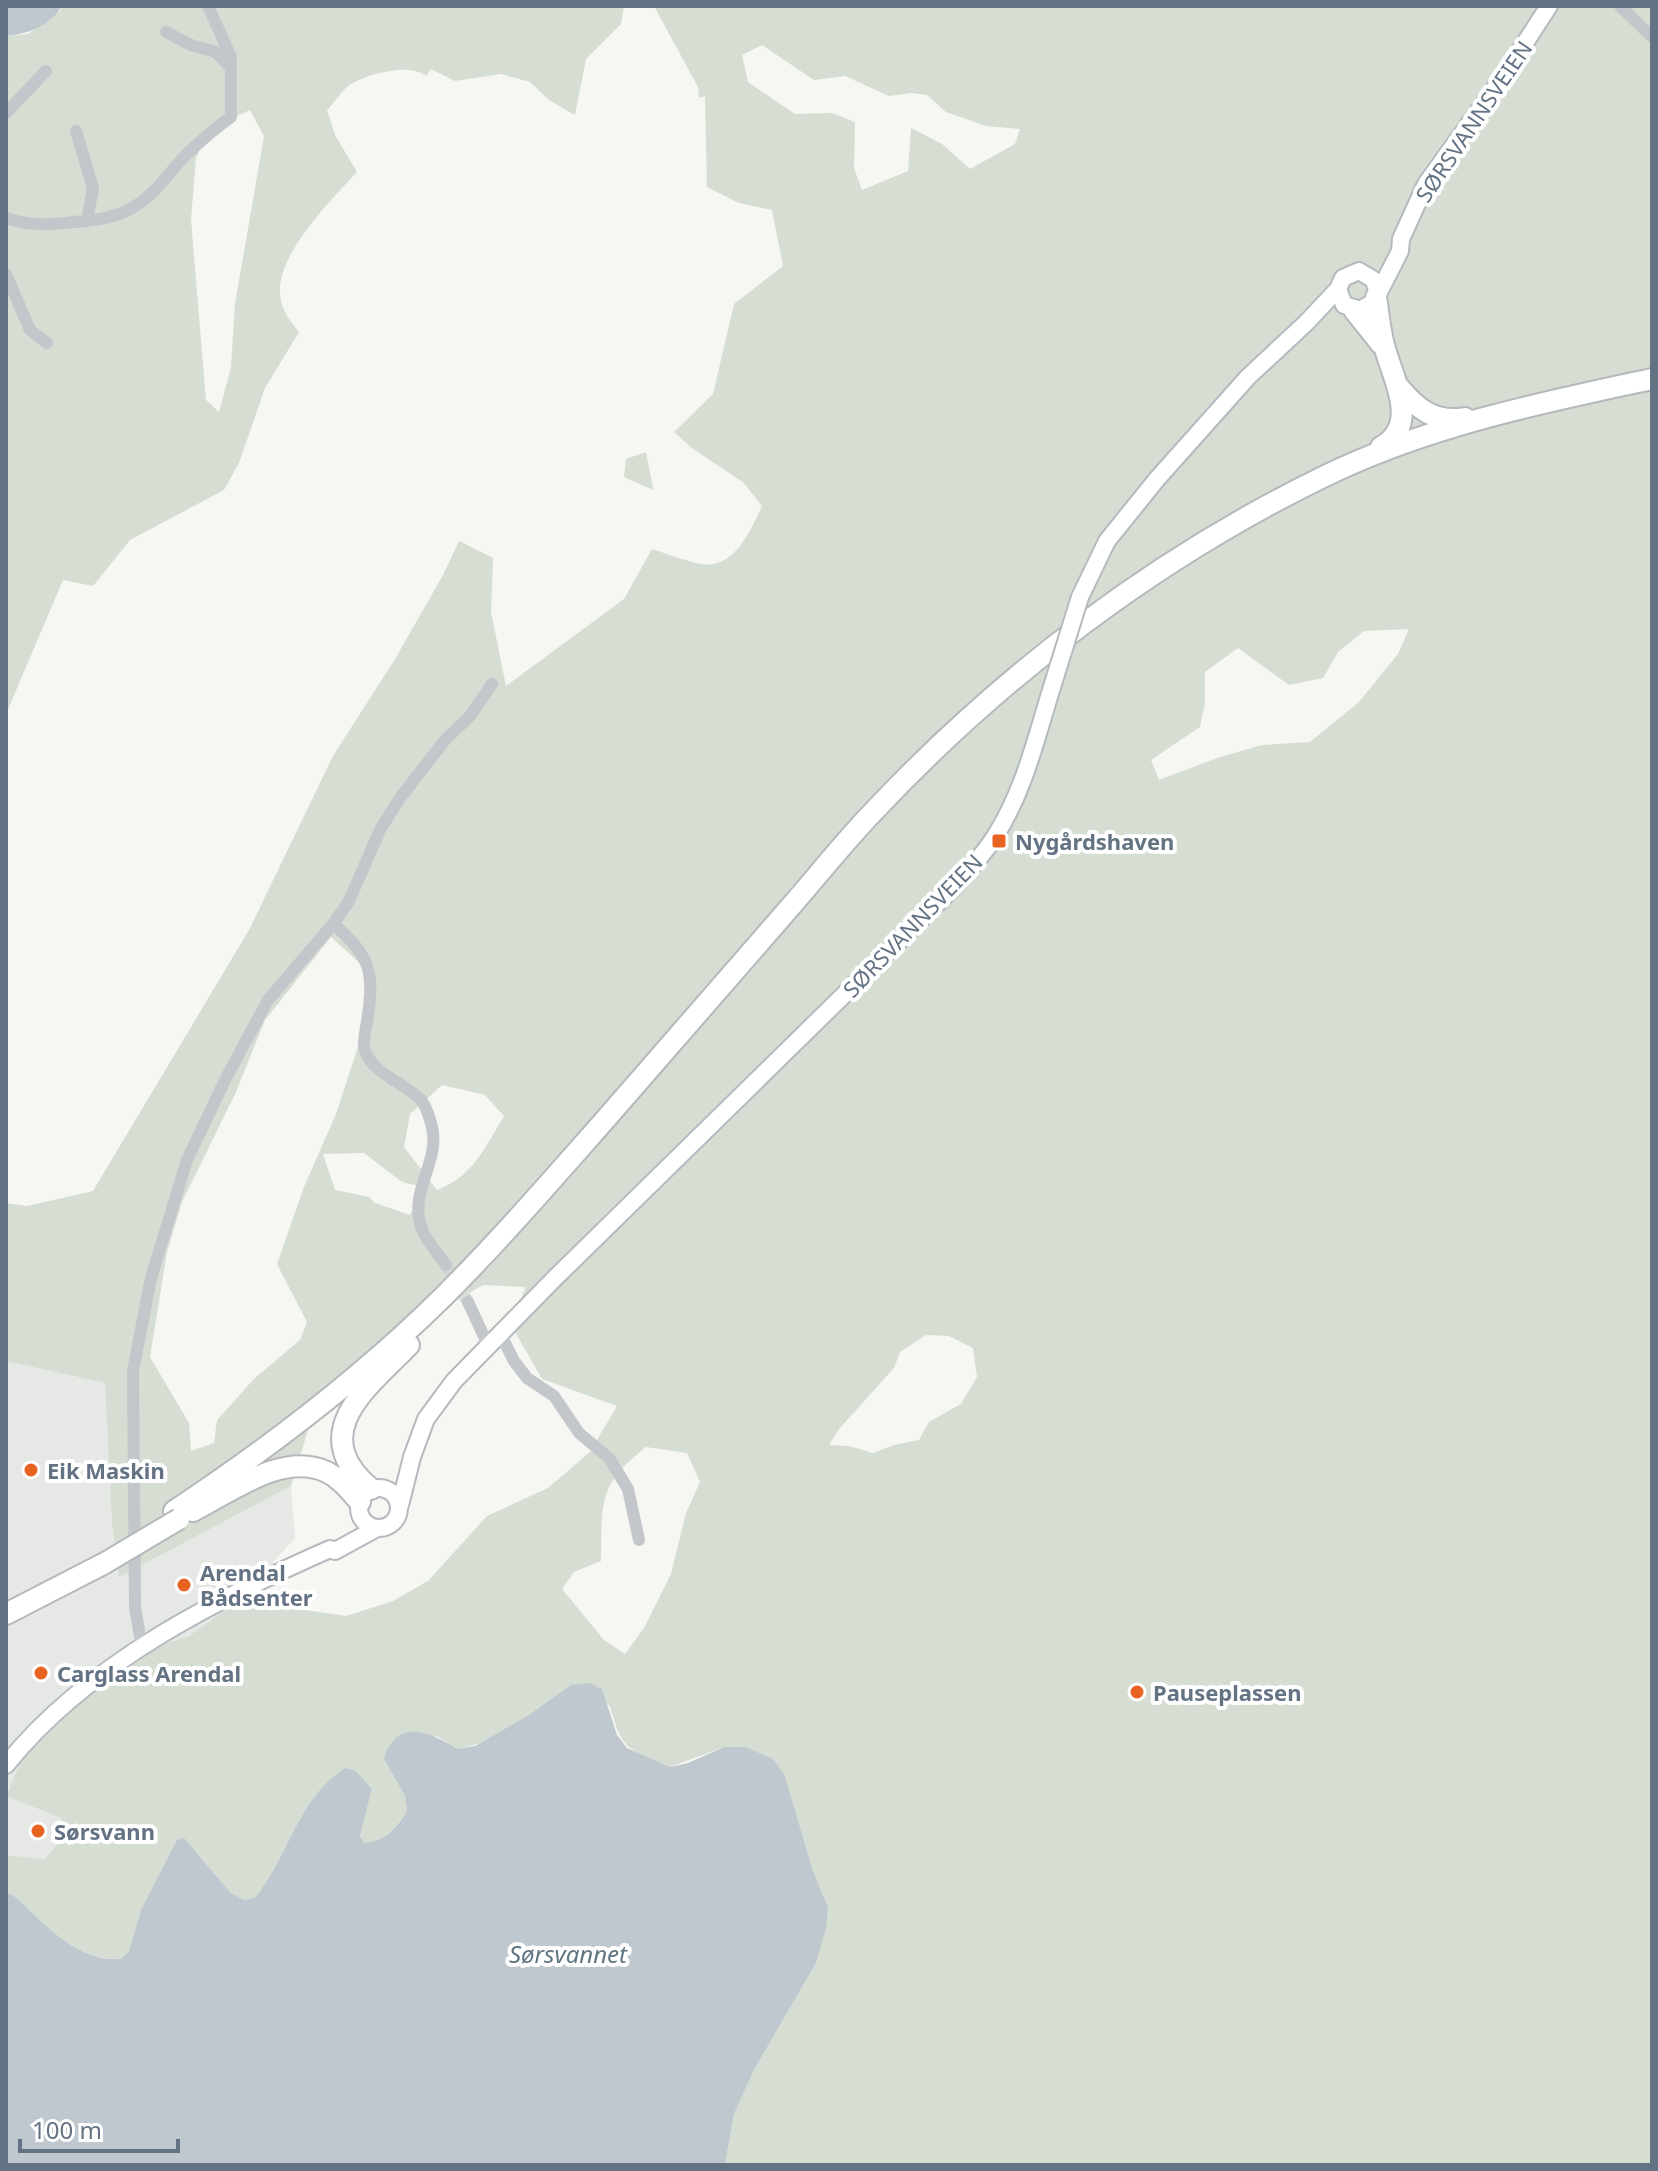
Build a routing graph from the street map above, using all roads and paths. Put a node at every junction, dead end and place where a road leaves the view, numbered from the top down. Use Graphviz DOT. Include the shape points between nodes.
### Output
graph roads {
  1 [pos="208,6"];
  2 [pos="1549,6"];
  3 [pos="1620,6"];
  4 [pos="166,32"];
  5 [pos="1652,37"];
  6 [pos="231,70"];
  7 [pos="46,71"];
  8 [pos="6,113"];
  9 [pos="76,131"];
  10 [pos="6,218"];
  11 [pos="87,221"];
  12 [pos="1401,239"];
  13 [pos="1359,271"];
  14 [pos="6,274"];
  15 [pos="1338,289"];
  16 [pos="1377,294"];
  17 [pos="1351,309"];
  18 [pos="1306,323"];
  19 [pos="47,343"];
  20 [pos="1385,350"];
  21 [pos="1652,379"];
  22 [pos="1397,385"];
  23 [pos="1652,391"];
  24 [pos="1512,409"];
  25 [pos="1324,476"];
  26 [pos="492,684"];
  27 [pos="333,924"];
  28 [pos="446,1265"];
  29 [pos="468,1302"];
  30 [pos="424,1329"];
  31 [pos="494,1339"];
  32 [pos="412,1457"];
  33 [pos="367,1497"];
  34 [pos="400,1505"];
  35 [pos="176,1515"];
  36 [pos="377,1528"];
  37 [pos="639,1540"];
  38 [pos="330,1549"];
  39 [pos="103,1558"];
  40 [pos="6,1602"];
  41 [pos="6,1614"];
  42 [pos="142,1648"];
  43 [pos="6,1765"];
  1 -- 6 [label="street" via="231,57"];
  2 -- 12 [label="main road, SØRSVANNSVEIEN" via="1426,184"];
  3 -- 5 [label="street"];
  4 -- 6 [label="street" via="216,52"];
  6 -- 11 [label="street" via="231,117 183,158 153,195 130,210"];
  7 -- 8 [label="street"];
  9 -- 11 [label="street" via="93,188"];
  10 -- 11 [label="street" via="42,225"];
  12 -- 13 [label="main road, SØRSVANNSVEIEN" via="1381,262"];
  12 -- 16 [label="main road, SØRSVANNSVEIEN"];
  13 -- 15 [label="main road" via="1343,278"];
  13 -- 16 [label="main road" via="1374,280"];
  14 -- 19 [label="street" via="30,330"];
  15 -- 17 [label="main road" via="1340,300"];
  15 -- 18 [label="main road, SØRSVANNSVEIEN"];
  16 -- 17 [label="main road" via="1370,306"];
  16 -- 20 [label="highway"];
  17 -- 18 [label="main road, SØRSVANNSVEIEN"];
  17 -- 20 [label="highway"];
  18 -- 31 [label="main road, SØRSVANNSVEIEN, bridge" via="1248,377 1107,541 1080,597 1022,782 993,839 955,886"];
  20 -- 22 [label="highway"];
  21 -- 24 [label="highway"];
  22 -- 24 [label="highway" via="1422,411 1443,419"];
  22 -- 25 [label="highway" via="1402,410 1391,442"];
  23 -- 30 [label="highway" via="1510,423 1335,484 1276,512 1151,587 1055,656 963,736 876,823 509,1245"];
  24 -- 25 [label="highway"];
  25 -- 35 [label="highway" via="1151,575 1058,643 961,725 874,811 506,1233 439,1301 372,1362"];
  26 -- 27 [label="street" via="400,798"];
  27 -- 28 [label="street" via="356,945 371,971 366,1053 419,1098 430,1119 434,1145 419,1194 420,1224"];
  27 -- 42 [label="street" via="268,1000 226,1078 187,1160 151,1278 133,1371 135,1607"];
  29 -- 31 [label="street"];
  30 -- 33 [label="highway" via="345,1418 343,1450"];
  30 -- 35 [label="highway" via="291,1441"];
  31 -- 32 [label="main road, SØRSVANNSVEIEN" via="432,1409"];
  31 -- 37 [label="street" via="527,1378 554,1396 579,1433 609,1458 628,1489"];
  32 -- 33 [label="main road, SØRSVANNSVEIEN"];
  32 -- 34 [label="main road, SØRSVANNSVEIEN"];
  33 -- 34 [label="main road" via="395,1494"];
  33 -- 35 [label="highway" via="329,1473 304,1467 271,1471"];
  33 -- 36 [label="main road" via="365,1522"];
  33 -- 38 [label="main road, SØRSVANNSVEIEN"];
  34 -- 36 [label="main road" via="394,1522"];
  35 -- 39 [label="highway, bridge"];
  36 -- 38 [label="main road, SØRSVANNSVEIEN"];
  38 -- 42 [label="main road, SØRSVANNSVEIEN" via="244,1587"];
  39 -- 40 [label="highway"];
  39 -- 41 [label="highway"];
  42 -- 43 [label="main road, SØRSVANNSVEIEN" via="84,1688"];
}
